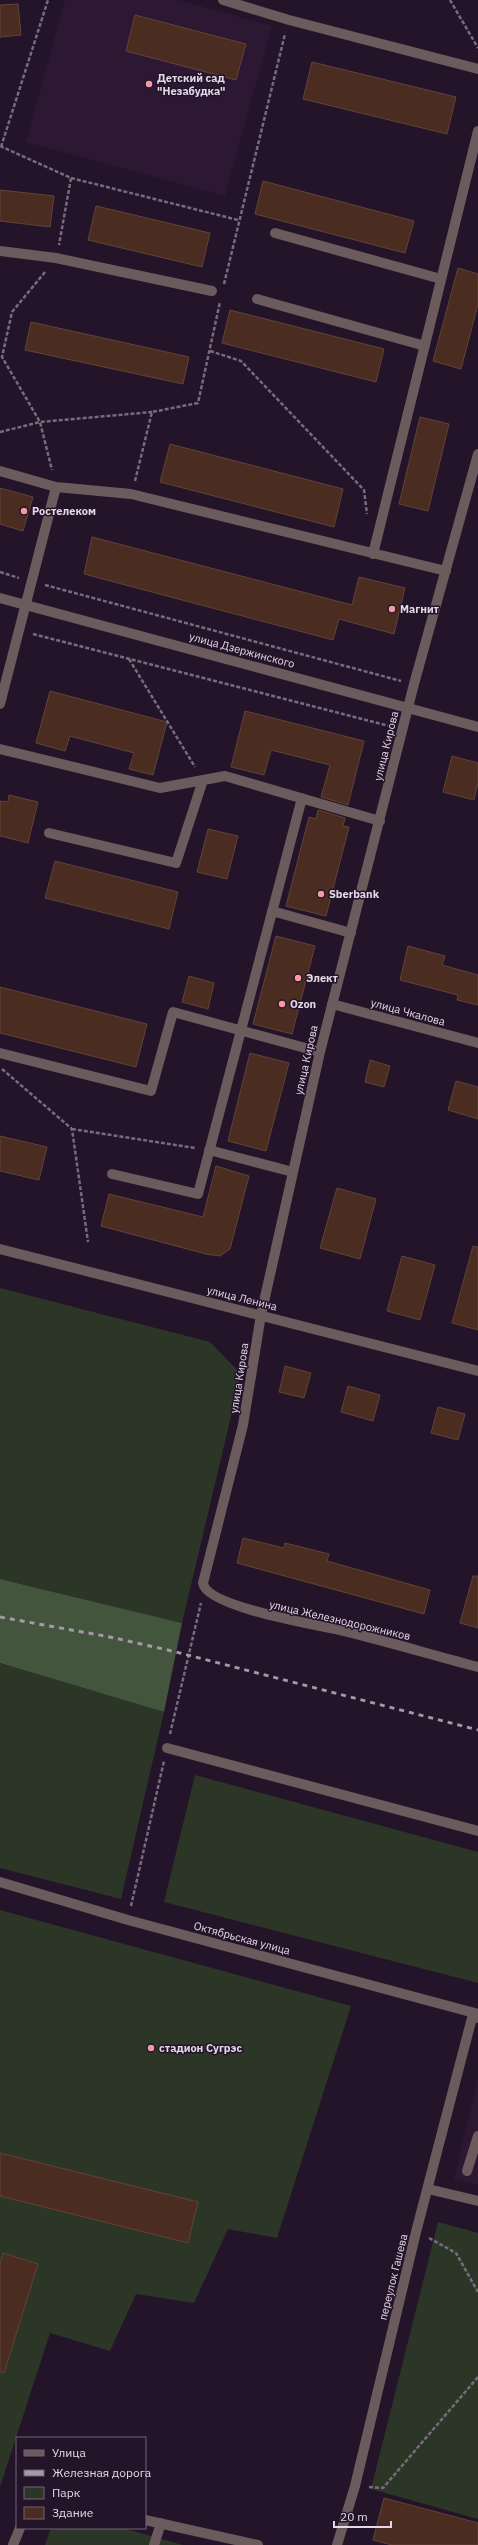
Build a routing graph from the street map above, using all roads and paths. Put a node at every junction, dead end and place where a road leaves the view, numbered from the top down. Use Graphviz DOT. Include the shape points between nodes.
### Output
graph roads {
  1 [pos="48,0"];
  2 [pos="223,0"];
  3 [pos="450,0"];
  4 [pos="289,20"];
  5 [pos="478,48"];
  6 [pos="478,70"];
  7 [pos="478,131"];
  8 [pos="1,146"];
  9 [pos="71,178"];
  10 [pos="238,220"];
  11 [pos="275,233"];
  12 [pos="0,251"];
  13 [pos="56,258"];
  14 [pos="441,279"];
  15 [pos="223,289"];
  16 [pos="212,291"];
  17 [pos="221,297"];
  18 [pos="257,299"];
  19 [pos="425,346"];
  20 [pos="210,351"];
  21 [pos="152,412"];
  22 [pos="40,422"];
  23 [pos="0,432"];
  24 [pos="478,454"];
  25 [pos="476,468"];
  26 [pos="0,470"];
  27 [pos="56,487"];
  28 [pos="131,494"];
  29 [pos="368,518"];
  30 [pos="373,554"];
  31 [pos="446,571"];
  32 [pos="0,572"];
  33 [pos="31,581"];
  34 [pos="0,598"];
  35 [pos="24,604"];
  36 [pos="18,630"];
  37 [pos="129,658"];
  38 [pos="414,684"];
  39 [pos="0,704"];
  40 [pos="408,708"];
  41 [pos="478,727"];
  42 [pos="402,731"];
  43 [pos="0,749"];
  44 [pos="203,780"];
  45 [pos="302,798"];
  46 [pos="380,821"];
  47 [pos="49,833"];
  48 [pos="272,911"];
  49 [pos="351,932"];
  50 [pos="332,1004"];
  51 [pos="241,1030"];
  52 [pos="478,1043"];
  53 [pos="320,1052"];
  54 [pos="0,1053"];
  55 [pos="0,1067"];
  56 [pos="72,1129"];
  57 [pos="209,1150"];
  58 [pos="292,1172"];
  59 [pos="112,1174"];
  60 [pos="88,1242"];
  61 [pos="0,1249"];
  62 [pos="262,1315"];
  63 [pos="478,1371"];
  64 [pos="203,1583"];
  65 [pos="202,1601"];
  66 [pos="478,1667"];
  67 [pos="167,1748"];
  68 [pos="478,1831"];
  69 [pos="0,1882"];
  70 [pos="128,1920"];
  71 [pos="476,2015"];
  72 [pos="478,2136"];
  73 [pos="467,2171"];
  74 [pos="428,2189"];
  75 [pos="478,2201"];
  76 [pos="416,2232"];
  77 [pos="478,2292"];
  78 [pos="478,2377"];
  79 [pos="355,2486"];
  80 [pos="146,2520"];
  81 [pos="161,2523"];
  82 [pos="20,2529"];
  83 [pos="13,2545"];
  84 [pos="154,2545"];
  85 [pos="258,2545"];
  86 [pos="337,2545"];
  1 -- 8 [label="path"];
  2 -- 4 [label="street"];
  3 -- 5 [label="path"];
  4 -- 6 [label="street"];
  4 -- 10 [label="path"];
  7 -- 14 [label="street"];
  8 -- 9 [label="path"];
  9 -- 10 [label="path"];
  9 -- 13 [label="path"];
  10 -- 15 [label="path"];
  11 -- 14 [label="street"];
  12 -- 13 [label="street"];
  13 -- 16 [label="street"];
  13 -- 22 [label="path" via="12,312 2,357"];
  14 -- 19 [label="street"];
  17 -- 20 [label="path"];
  18 -- 19 [label="street"];
  19 -- 30 [label="street"];
  20 -- 21 [label="path" via="198,403"];
  20 -- 29 [label="path" via="242,361 364,490"];
  21 -- 22 [label="path"];
  21 -- 28 [label="path"];
  22 -- 23 [label="path"];
  22 -- 27 [label="path"];
  24 -- 25 [label="street, улица Кирова"];
  25 -- 31 [label="street, улица Кирова"];
  26 -- 27 [label="street"];
  27 -- 28 [label="street"];
  27 -- 33 [label="street"];
  28 -- 30 [label="street"];
  30 -- 31 [label="street"];
  31 -- 38 [label="street, улица Кирова"];
  32 -- 33 [label="path"];
  33 -- 35 [label="street"];
  33 -- 38 [label="path"];
  34 -- 35 [label="street, улица Дзержинского"];
  35 -- 36 [label="street"];
  35 -- 40 [label="street, улица Дзержинского"];
  36 -- 37 [label="path"];
  36 -- 39 [label="street"];
  37 -- 42 [label="path"];
  37 -- 44 [label="path"];
  38 -- 40 [label="street, улица Кирова"];
  40 -- 41 [label="street, улица Дзержинского"];
  40 -- 42 [label="street, улица Кирова"];
  42 -- 46 [label="street, улица Кирова"];
  43 -- 44 [label="street" via="160,788"];
  44 -- 45 [label="street" via="225,776"];
  44 -- 47 [label="street" via="176,863"];
  45 -- 46 [label="street"];
  45 -- 48 [label="street"];
  46 -- 49 [label="street, улица Кирова"];
  48 -- 49 [label="street"];
  48 -- 51 [label="street"];
  49 -- 50 [label="street, улица Кирова"];
  50 -- 52 [label="street, улица Чкалова"];
  50 -- 53 [label="street, улица Кирова"];
  51 -- 53 [label="street"];
  51 -- 54 [label="street" via="173,1012 151,1091"];
  51 -- 57 [label="street"];
  53 -- 58 [label="street, улица Кирова"];
  55 -- 56 [label="path"];
  56 -- 57 [label="path"];
  56 -- 60 [label="path"];
  57 -- 58 [label="street"];
  57 -- 59 [label="street" via="198,1194"];
  58 -- 62 [label="street, улица Кирова"];
  61 -- 62 [label="street, улица Ленина"];
  62 -- 63 [label="street, улица Ленина"];
  62 -- 64 [label="street, улица Кирова" via="243,1425"];
  64 -- 66 [label="street, улица Железнодорожников" via="207,1591 271,1617 340,1630"];
  65 -- 67 [label="path"];
  67 -- 68 [label="street"];
  67 -- 70 [label="path"];
  69 -- 70 [label="street, Октябрьская улица"];
  70 -- 71 [label="street, Октябрьская улица"];
  71 -- 74 [label="street, переулок Гашева"];
  72 -- 73 [label="street"];
  74 -- 75 [label="street"];
  74 -- 76 [label="street, переулок Гашева"];
  76 -- 77 [label="path" via="456,2253"];
  76 -- 79 [label="street, переулок Гашева"];
  78 -- 79 [label="path" via="383,2488"];
  79 -- 86 [label="street, переулок Гашева"];
  80 -- 81 [label="street"];
  81 -- 84 [label="street"];
  81 -- 85 [label="street"];
  82 -- 83 [label="street"];
}
